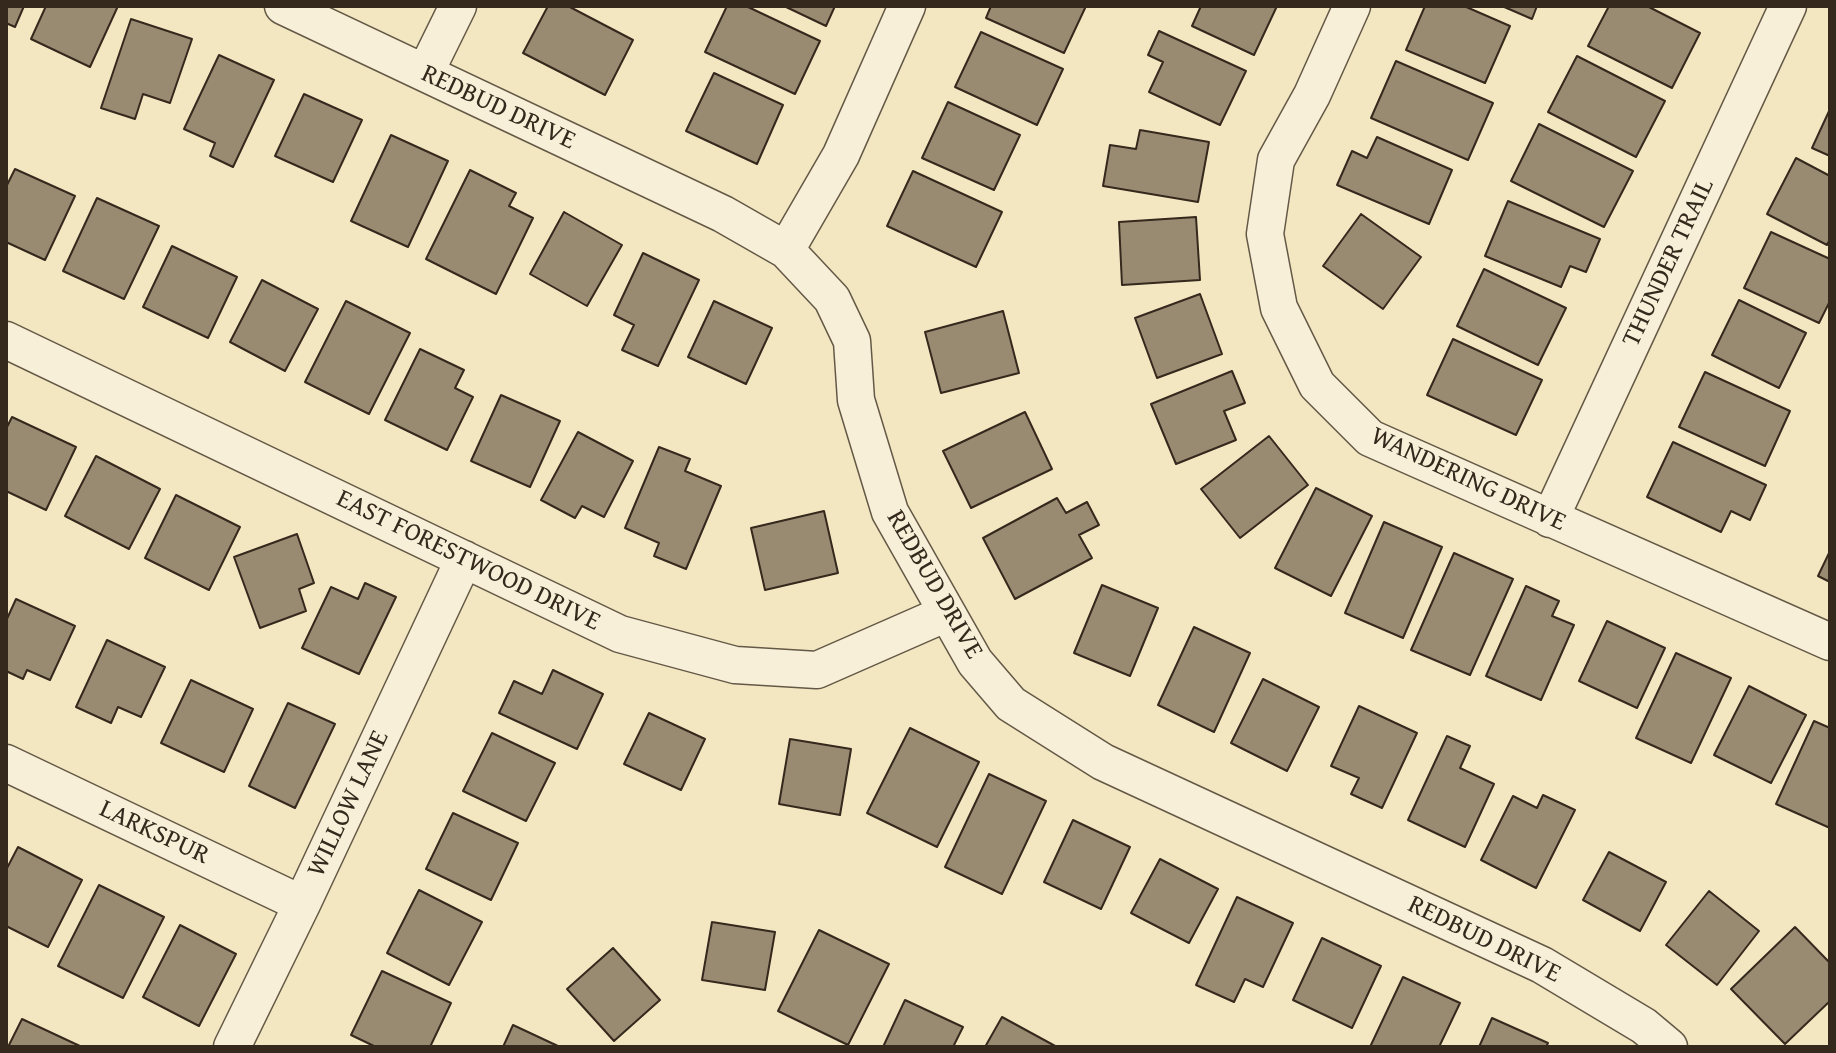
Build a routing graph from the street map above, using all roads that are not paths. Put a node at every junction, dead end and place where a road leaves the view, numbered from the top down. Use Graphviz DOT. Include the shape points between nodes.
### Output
graph roads {
  1 [pos="283,6"];
  2 [pos="458,6"];
  3 [pos="907,6"];
  4 [pos="1352,6"];
  5 [pos="1788,6"];
  6 [pos="425,73"];
  7 [pos="786,250"];
  8 [pos="6,340"];
  9 [pos="1550,519"];
  10 [pos="464,559"];
  11 [pos="947,613"];
  12 [pos="1830,642"];
  13 [pos="6,763"];
  14 [pos="302,904"];
  15 [pos="232,1047"];
  16 [pos="1669,1047"];
  1 -- 6 [label="street, REDBUD DRIVE"];
  2 -- 6 [label="street"];
  3 -- 7 [label="street" via="841,155"];
  4 -- 9 [label="street, WANDERING DRIVE" via="1276,160 1265,234 1279,308 1317,385 1370,438"];
  5 -- 9 [label="street, THUNDER TRAIL"];
  6 -- 7 [label="street, REDBUD DRIVE" via="723,214"];
  7 -- 11 [label="street, REDBUD DRIVE" via="832,299 852,341 856,400 890,512"];
  8 -- 10 [label="street, EAST FORESTWOOD DRIVE"];
  9 -- 12 [label="street, WANDERING DRIVE"];
  10 -- 11 [label="street, EAST FORESTWOOD DRIVE" via="620,634 735,665 817,670"];
  10 -- 14 [label="street, WILLOW LANE"];
  11 -- 16 [label="street, REDBUD DRIVE" via="975,662 1011,704 1103,762 1542,965 1644,1026"];
  13 -- 14 [label="street, LARKSPUR"];
  14 -- 15 [label="street, WILLOW LANE"];
}
